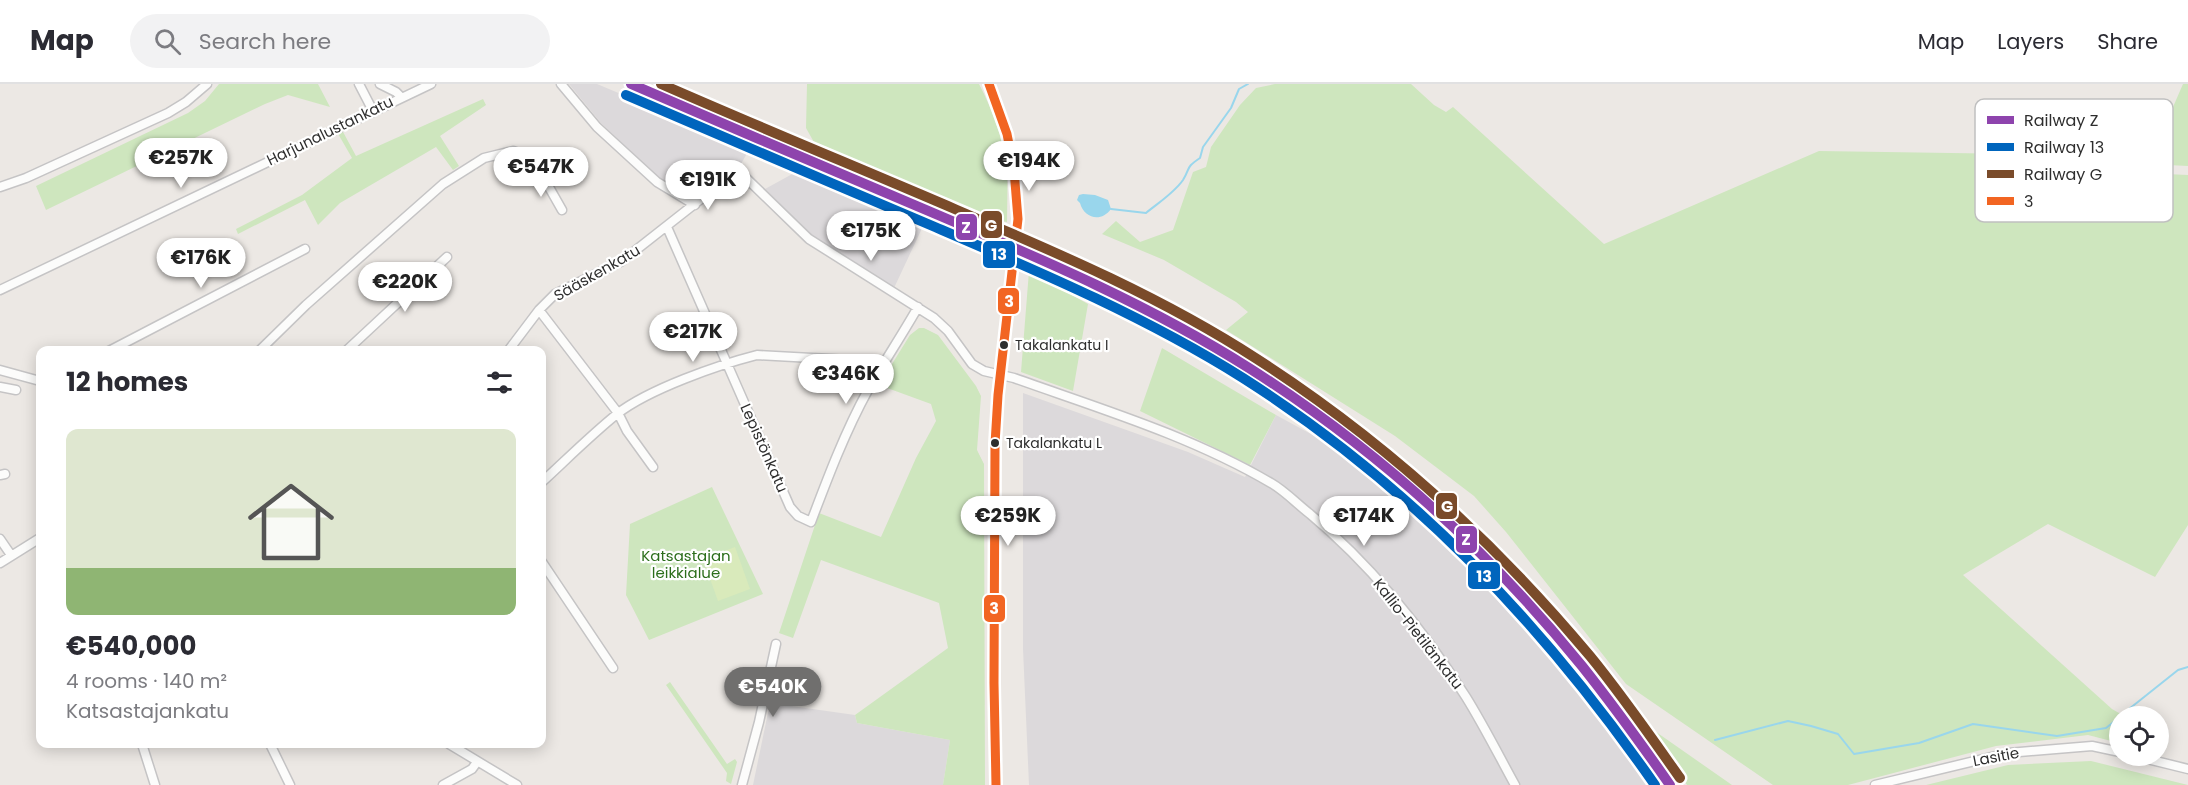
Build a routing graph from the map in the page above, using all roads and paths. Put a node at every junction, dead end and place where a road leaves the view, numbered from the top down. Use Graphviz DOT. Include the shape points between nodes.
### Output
graph roads {
  1 [pos="207,84"];
  2 [pos="359,84"];
  3 [pos="380,84"];
  4 [pos="430,84"];
  5 [pos="561,84"];
  6 [pos="989,84"];
  7 [pos="401,97"];
  8 [pos="373,111"];
  9 [pos="736,176"];
  10 [pos="0,187"];
  11 [pos="695,205"];
  12 [pos="562,210"];
  13 [pos="667,227"];
  14 [pos="304,249"];
  15 [pos="447,257"];
  16 [pos="0,290"];
  17 [pos="918,308"];
  18 [pos="539,310"];
  19 [pos="119,346"];
  20 [pos="264,346"];
  21 [pos="351,346"];
  22 [pos="512,346"];
  23 [pos="885,362"];
  24 [pos="727,364"];
  25 [pos="0,370"];
  26 [pos="1000,374"];
  27 [pos="36,380"];
  28 [pos="0,387"];
  29 [pos="16,390"];
  30 [pos="618,413"];
  31 [pos="652,467"];
  32 [pos="546,478"];
  33 [pos="0,539"];
  34 [pos="36,540"];
  35 [pos="11,555"];
  36 [pos="0,563"];
  37 [pos="546,568"];
  38 [pos="776,644"];
  39 [pos="613,668"];
  40 [pos="143,748"];
  41 [pos="272,748"];
  42 [pos="454,748"];
  43 [pos="2109,750"];
  44 [pos="477,762"];
  45 [pos="2169,764"];
  46 [pos="2188,769"];
  47 [pos="154,785"];
  48 [pos="290,785"];
  49 [pos="443,785"];
  50 [pos="517,785"];
  51 [pos="742,785"];
  52 [pos="996,785"];
  53 [pos="1515,785"];
  54 [pos="1875,785"];
  1 -- 10 [label="street" via="168,112"];
  2 -- 8 [label="street"];
  3 -- 7 [label="street"];
  4 -- 7 [label="street, Harjunalustankatu"];
  5 -- 11 [label="street" via="597,127 657,182"];
  6 -- 26 [label="street" via="1007,134 1018,219"];
  7 -- 8 [label="street, Harjunalustankatu"];
  8 -- 16 [label="street, Harjunalustankatu"];
  9 -- 11 [label="street, Sääskenkatu"];
  9 -- 17 [label="street, Kallio-Pietilänkatu" via="750,180 809,239"];
  11 -- 13 [label="street, Sääskenkatu"];
  12 -- 20 [label="street" via="537,166 524,155 513,151 484,159 443,184"];
  13 -- 18 [label="street, Sääskenkatu" via="622,261 555,294"];
  13 -- 24 [label="street, Lepistönkatu"];
  14 -- 19 [label="street"];
  15 -- 21 [label="street"];
  17 -- 23 [label="street"];
  17 -- 26 [label="street, Kallio-Pietilänkatu" via="948,332 972,364"];
  18 -- 22 [label="street, Sääskenkatu"];
  18 -- 30 [label="street"];
  23 -- 24 [label="street" via="758,356"];
  23 -- 24 [label="street, Lepistönkatu" via="838,452 811,522 790,507"];
  24 -- 30 [label="street" via="654,391"];
  25 -- 27 [label="street"];
  26 -- 52 [label="street" via="995,444"];
  26 -- 53 [label="street, Kallio-Pietilänkatu" via="1202,447 1273,484 1327,529 1398,605 1466,697"];
  28 -- 29 [label="street"];
  30 -- 31 [label="street"];
  30 -- 32 [label="street"];
  33 -- 35 [label="street"];
  34 -- 35 [label="street"];
  35 -- 36 [label="street"];
  37 -- 39 [label="street"];
  38 -- 51 [label="street"];
  40 -- 47 [label="street"];
  41 -- 48 [label="street"];
  42 -- 44 [label="street"];
  43 -- 54 [label="street, Lasitie" via="2092,746 2008,753"];
  44 -- 49 [label="street"];
  44 -- 50 [label="street"];
  45 -- 46 [label="street"];
}
